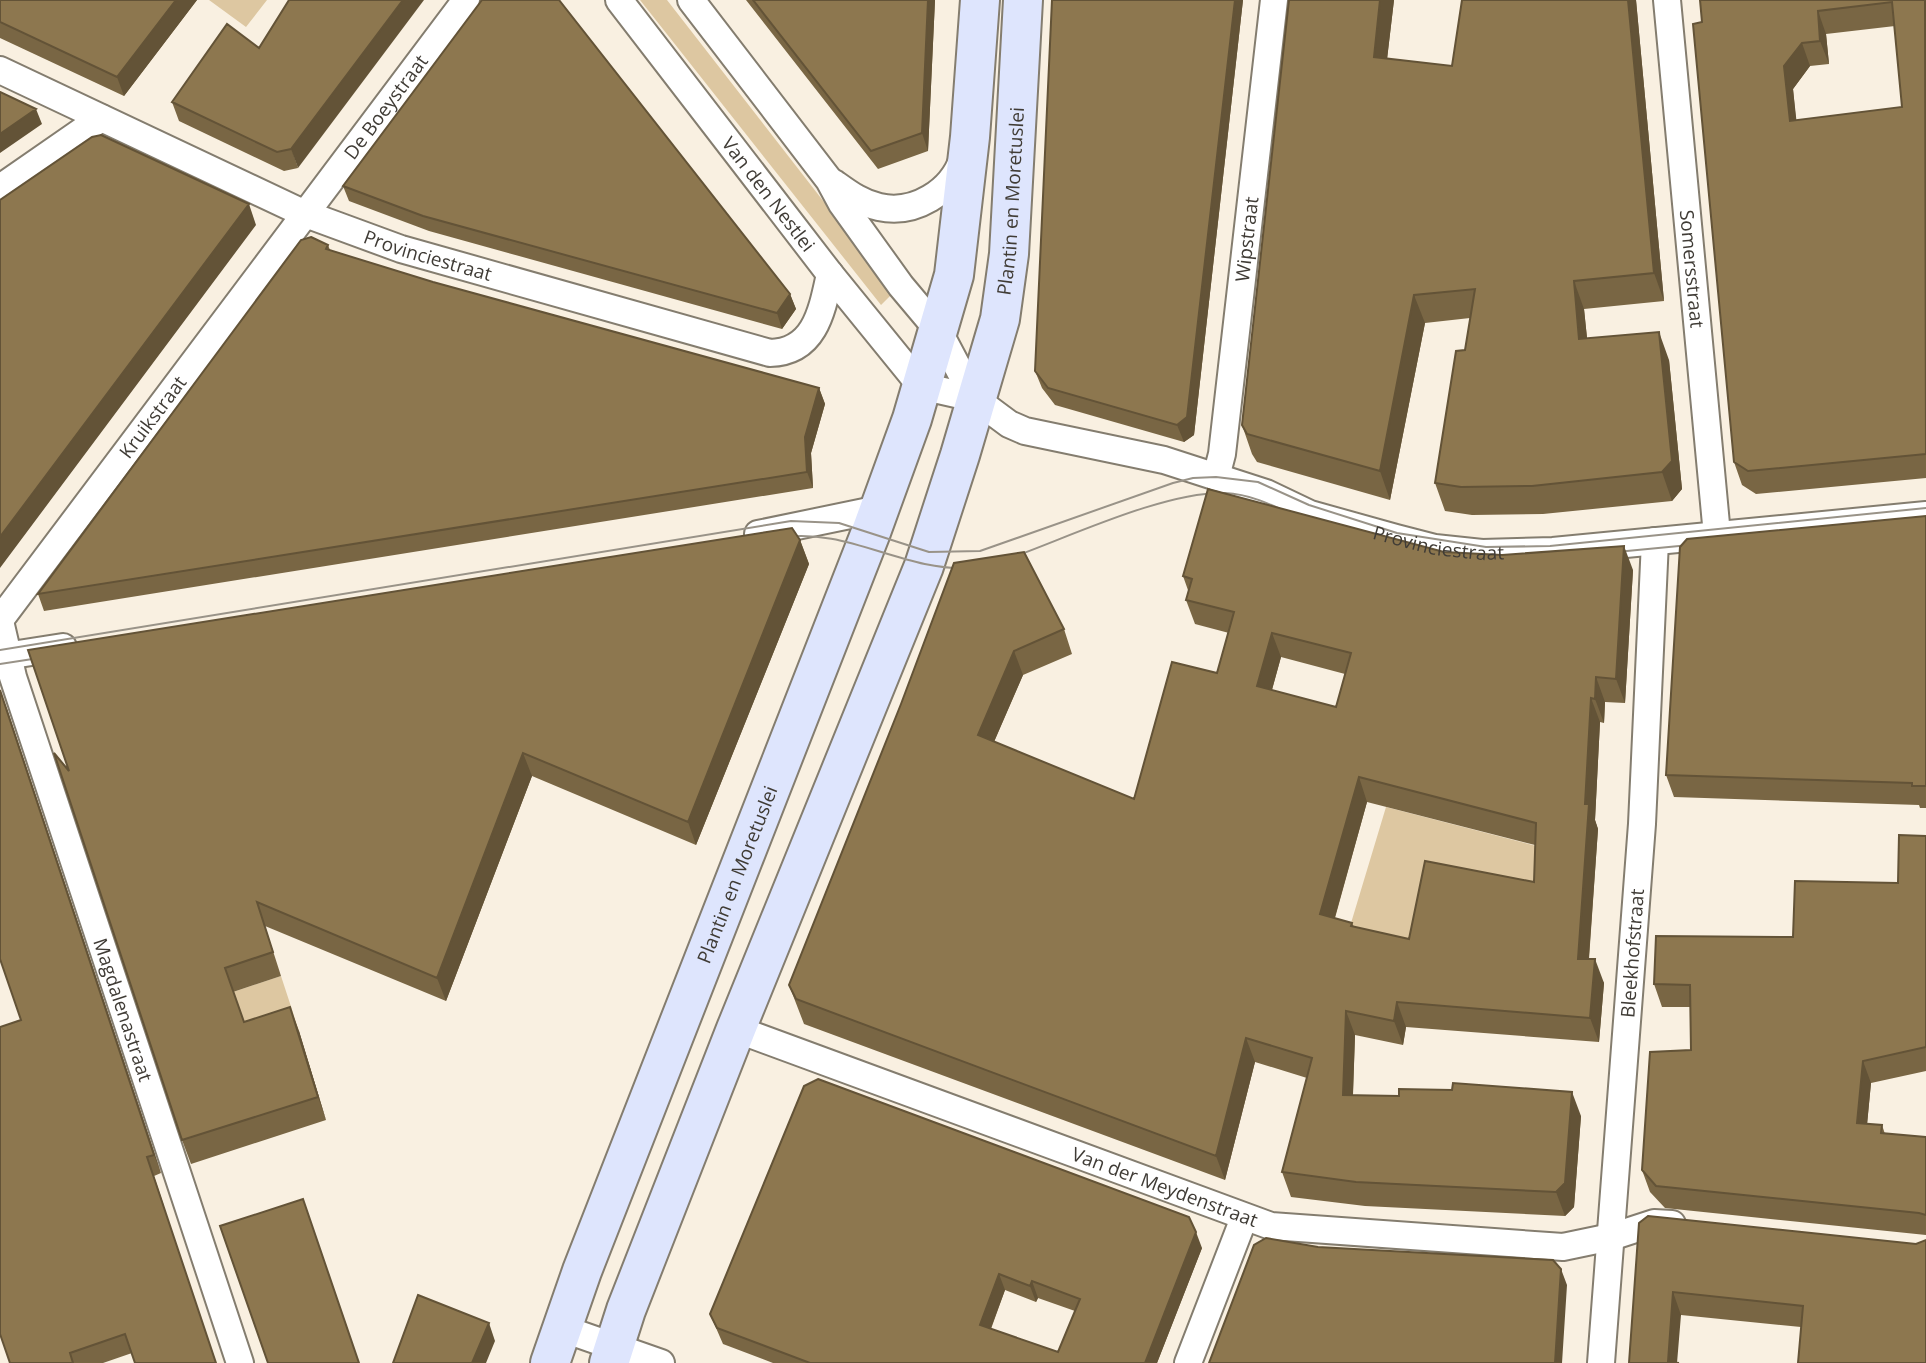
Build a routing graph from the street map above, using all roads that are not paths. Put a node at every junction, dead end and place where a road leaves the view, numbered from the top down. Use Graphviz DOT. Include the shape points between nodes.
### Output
graph roads {
  1 [pos="466,0"];
  2 [pos="619,0"];
  3 [pos="691,0"];
  4 [pos="980,0"];
  5 [pos="1023,0"];
  6 [pos="1273,0"];
  7 [pos="1667,0"];
  8 [pos="0,70"];
  9 [pos="101,118"];
  10 [pos="970,137"];
  11 [pos="829,180"];
  12 [pos="0,188"];
  13 [pos="303,213"];
  14 [pos="830,274"];
  15 [pos="938,330"];
  16 [pos="921,386"];
  17 [pos="974,398"];
  18 [pos="1216,477"];
  19 [pos="879,509"];
  20 [pos="1926,515"];
  21 [pos="1717,535"];
  22 [pos="729,539"];
  23 [pos="1655,541"];
  24 [pos="0,620"];
  25 [pos="92,642"];
  26 [pos="4,656"];
  27 [pos="736,1029"];
  28 [pos="1244,1218"];
  29 [pos="1694,1227"];
  30 [pos="1611,1237"];
  31 [pos="555,1345"];
  32 [pos="611,1355"];
  33 [pos="240,1363"];
  34 [pos="662,1363"];
  35 [pos="1188,1363"];
  36 [pos="1601,1363"];
  1 -- 13 [label="street, De Boeystraat"];
  2 -- 14 [label="street, Van den Nestlei"];
  3 -- 11 [label="street"];
  4 -- 10 [label="main road, Plantin en Moretuslei"];
  5 -- 17 [label="main road, Plantin en Moretuslei" via="1009,254 1000,319"];
  6 -- 18 [label="street, Wipstraat"];
  7 -- 21 [label="street, Somersstraat"];
  8 -- 9 [label="street, Provinciestraat"];
  9 -- 12 [label="street"];
  9 -- 13 [label="street, Provinciestraat"];
  10 -- 11 [label="street" via="948,185 928,202 881,208 860,201"];
  10 -- 15 [label="main road, Plantin en Moretuslei" via="954,275"];
  11 -- 15 [label="street" via="901,286"];
  13 -- 14 [label="street, Provinciestraat" via="401,249 770,353 787,352 808,337"];
  13 -- 24 [label="street, Kruikstraat"];
  14 -- 16 [label="street, Van den Nestlei"];
  15 -- 16 [label="main road, Plantin en Moretuslei"];
  15 -- 17 [label="street"];
  16 -- 17 [label="street"];
  16 -- 19 [label="main road, Plantin en Moretuslei"];
  17 -- 18 [label="street, Provinciestraat" via="1009,425 1025,431 1164,460"];
  17 -- 27 [label="main road, Plantin en Moretuslei" via="929,552"];
  18 -- 23 [label="street, Provinciestraat" via="1311,514 1435,548 1515,554"];
  19 -- 22 [label="street"];
  19 -- 31 [label="main road, Plantin en Moretuslei"];
  20 -- 21 [label="street, Provinciestraat"];
  21 -- 23 [label="street, Provinciestraat"];
  23 -- 30 [label="street, Bleekhofstraat" via="1642,824"];
  24 -- 26 [label="street, Kruikstraat"];
  25 -- 26 [label="street"];
  26 -- 33 [label="street, Magdalenastraat"];
  27 -- 28 [label="street, Van der Meydenstraat"];
  27 -- 32 [label="main road, Plantin en Moretuslei"];
  28 -- 30 [label="street, Van der Meydenstraat" via="1271,1226 1563,1247"];
  28 -- 35 [label="street"];
  29 -- 30 [label="street, Van der Meydenstraat" via="1654,1223"];
  30 -- 36 [label="street, Bleekhofstraat"];
  31 -- 32 [label="street"];
  32 -- 34 [label="street"];
}
